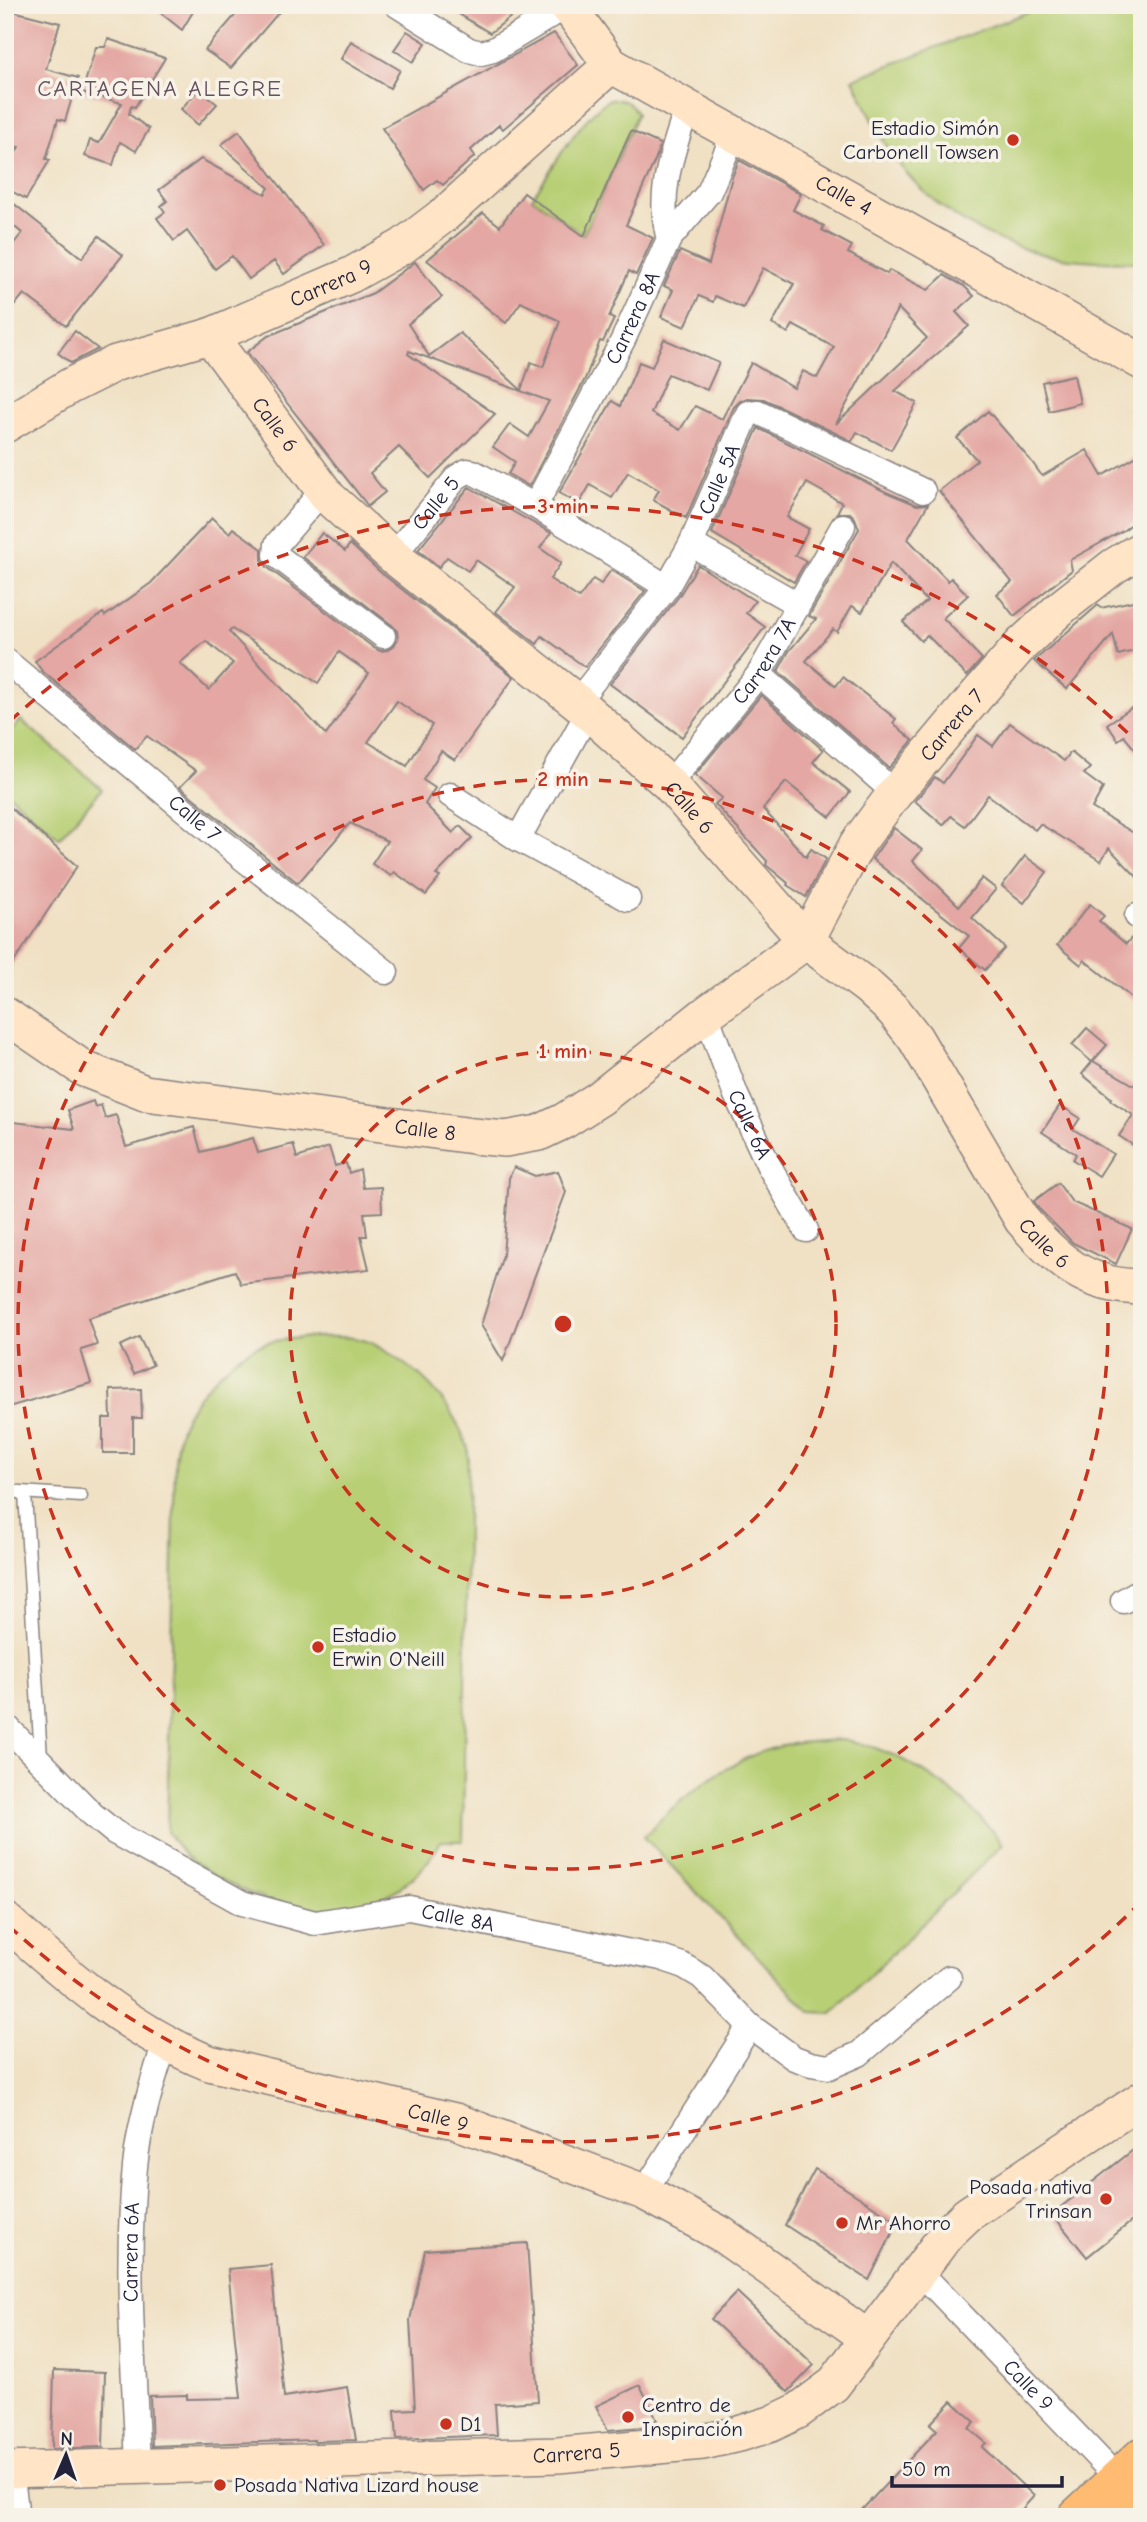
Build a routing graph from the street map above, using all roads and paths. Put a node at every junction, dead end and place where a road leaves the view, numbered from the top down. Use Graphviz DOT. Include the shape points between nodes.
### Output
graph roads {
  1 [pos="397,5"];
  2 [pos="567,6"];
  3 [pos="611,65"];
  4 [pos="687,108"];
  5 [pos="734,134"];
  6 [pos="669,239"];
  7 [pos="210,336"];
  8 [pos="1142,362"];
  9 [pos="5,425"];
  10 [pos="323,490"];
  11 [pos="923,491"];
  12 [pos="535,506"];
  13 [pos="843,526"];
  14 [pos="691,544"];
  15 [pos="1142,549"];
  16 [pos="393,556"];
  17 [pos="667,587"];
  18 [pos="797,604"];
  19 [pos="383,636"];
  20 [pos="5,660"];
  21 [pos="759,674"];
  22 [pos="582,707"];
  23 [pos="669,784"];
  24 [pos="895,793"];
  25 [pos="450,796"];
  26 [pos="518,839"];
  27 [pos="628,899"];
  28 [pos="806,941"];
  29 [pos="386,972"];
  30 [pos="706,1014"];
  31 [pos="5,1015"];
  32 [pos="806,1230"];
  33 [pos="1142,1287"];
  34 [pos="5,1491"];
  35 [pos="25,1493"];
  36 [pos="81,1496"];
  37 [pos="5,1725"];
  38 [pos="42,1763"];
  39 [pos="5,1920"];
  40 [pos="949,1978"];
  41 [pos="750,2026"];
  42 [pos="165,2043"];
  43 [pos="1142,2099"];
  44 [pos="644,2192"];
  45 [pos="919,2272"];
  46 [pos="868,2338"];
  47 [pos="138,2466"];
  48 [pos="8,2470"];
  49 [pos="1132,2489"];
  50 [pos="17,2517"];
  51 [pos="1077,2517"];
  1 -- 2 [label="street" via="481,53"];
  2 -- 3 [label="street, Calle 4"];
  3 -- 4 [label="street, Calle 4"];
  3 -- 7 [label="street, Carrera 9" via="445,215 403,246 351,275"];
  4 -- 5 [label="street, Calle 4"];
  4 -- 6 [label="street" via="666,179 663,206"];
  5 -- 6 [label="street, Carrera 8A" via="709,192"];
  5 -- 8 [label="street, Calle 4"];
  6 -- 12 [label="street, Carrera 8A" via="623,340"];
  7 -- 9 [label="street, Carrera 9" via="116,363"];
  7 -- 10 [label="street, Calle 6"];
  10 -- 16 [label="street, Calle 6"];
  10 -- 19 [label="street" via="277,544 276,555"];
  11 -- 14 [label="street, Calle 5A" via="752,411 745,417"];
  12 -- 16 [label="street, Calle 5" via="467,471 457,477"];
  12 -- 17 [label="street, Calle 5"];
  13 -- 18 [label="street, Carrera 7A"];
  14 -- 17 [label="street, Calle 5A"];
  14 -- 18 [label="street"];
  15 -- 24 [label="street, Carrera 7" via="1063,606 1021,645"];
  16 -- 22 [label="street, Calle 6"];
  17 -- 22 [label="street, Calle 5A"];
  18 -- 21 [label="street, Carrera 7A"];
  20 -- 29 [label="street, Calle 7"];
  21 -- 23 [label="street, Carrera 7A"];
  21 -- 24 [label="street"];
  22 -- 23 [label="street, Calle 6"];
  22 -- 26 [label="street, Calle 5A"];
  23 -- 28 [label="street, Calle 6"];
  24 -- 28 [label="street, Carrera 7" via="857,844"];
  25 -- 26 [label="street"];
  26 -- 27 [label="street"];
  28 -- 30 [label="street, Calle 8"];
  28 -- 33 [label="street, Calle 6" via="894,1011 915,1038 1022,1220 1042,1243 1061,1262 1094,1280"];
  30 -- 31 [label="street, Calle 8" via="564,1121 539,1133 505,1139 145,1093 84,1069"];
  30 -- 32 [label="street, Calle 6A" via="752,1131"];
  34 -- 35 [label="lane"];
  35 -- 36 [label="lane"];
  35 -- 38 [label="lane"];
  37 -- 38 [label="street, Calle 8A"];
  38 -- 41 [label="street, Calle 8A" via="114,1832 242,1903 315,1923 409,1908 661,1958 702,1976"];
  39 -- 42 [label="street, Calle 9" via="67,1976"];
  40 -- 41 [label="street, Calle 8A" via="859,2054 829,2067 794,2058"];
  41 -- 44 [label="street"];
  42 -- 44 [label="street, Calle 9" via="209,2063 455,2121"];
  42 -- 47 [label="street, Carrera 6A" via="135,2165 130,2246"];
  43 -- 45 [label="street, Carrera 5" via="968,2214"];
  44 -- 46 [label="street, Calle 9" via="720,2234"];
  45 -- 46 [label="street, Carrera 5"];
  45 -- 49 [label="street, Calle 9"];
  46 -- 47 [label="street, Carrera 5" via="833,2385 798,2411 771,2424 703,2442 558,2455"];
  47 -- 48 [label="street, Carrera 5"];
  48 -- 50 [label="street"];
  49 -- 51 [label="highway"];
}
